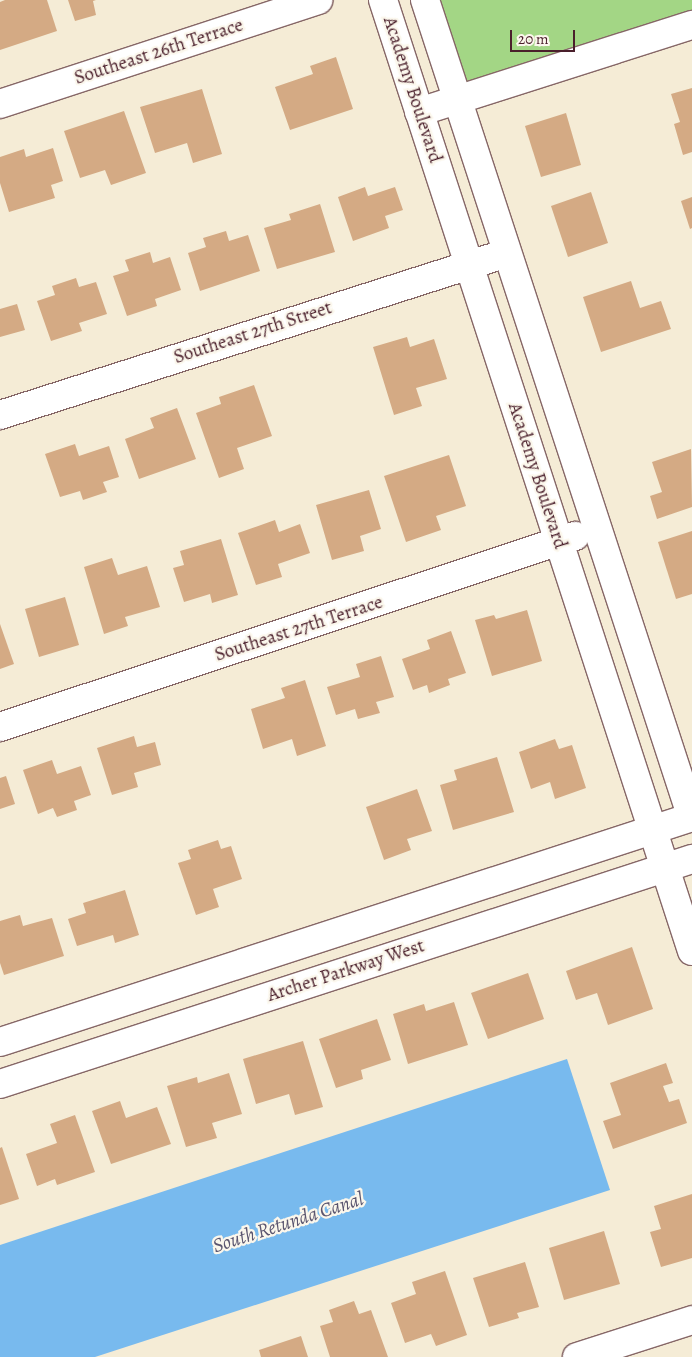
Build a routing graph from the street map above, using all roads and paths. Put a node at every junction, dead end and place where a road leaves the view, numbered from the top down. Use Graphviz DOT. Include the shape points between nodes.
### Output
graph roads {
  1 [pos="318,0"];
  2 [pos="383,0"];
  3 [pos="424,0"];
  4 [pos="692,25"];
  5 [pos="457,100"];
  6 [pos="0,104"];
  7 [pos="420,112"];
  8 [pos="507,253"];
  9 [pos="468,263"];
  10 [pos="0,415"];
  11 [pos="597,528"];
  12 [pos="559,542"];
  13 [pos="0,727"];
  14 [pos="692,818"];
  15 [pos="652,830"];
  16 [pos="692,859"];
  17 [pos="665,868"];
  18 [pos="692,951"];
  19 [pos="0,1042"];
  20 [pos="0,1084"];
  21 [pos="692,1320"];
  22 [pos="577,1357"];
  1 -- 6 [label="street, Southeast 26th Terrace"];
  2 -- 7 [label="street, Academy Boulevard"];
  3 -- 5 [label="street"];
  4 -- 5 [label="street"];
  5 -- 7 [label="street"];
  5 -- 8 [label="street"];
  7 -- 9 [label="street, Academy Boulevard"];
  8 -- 9 [label="street, Southeast 27th Street"];
  8 -- 11 [label="street"];
  9 -- 10 [label="street, Southeast 27th Street"];
  9 -- 12 [label="street, Academy Boulevard"];
  11 -- 12 [label="street, Southeast 27th Terrace"];
  11 -- 14 [label="street"];
  12 -- 13 [label="street, Southeast 27th Terrace"];
  12 -- 15 [label="street, Academy Boulevard"];
  14 -- 15 [label="street, Archer Parkway West"];
  15 -- 17 [label="street, Academy Boulevard"];
  15 -- 19 [label="street, Archer Parkway West"];
  16 -- 17 [label="street, Archer Parkway West"];
  17 -- 18 [label="street, Academy Boulevard"];
  17 -- 20 [label="street, Archer Parkway West"];
  21 -- 22 [label="street"];
}
